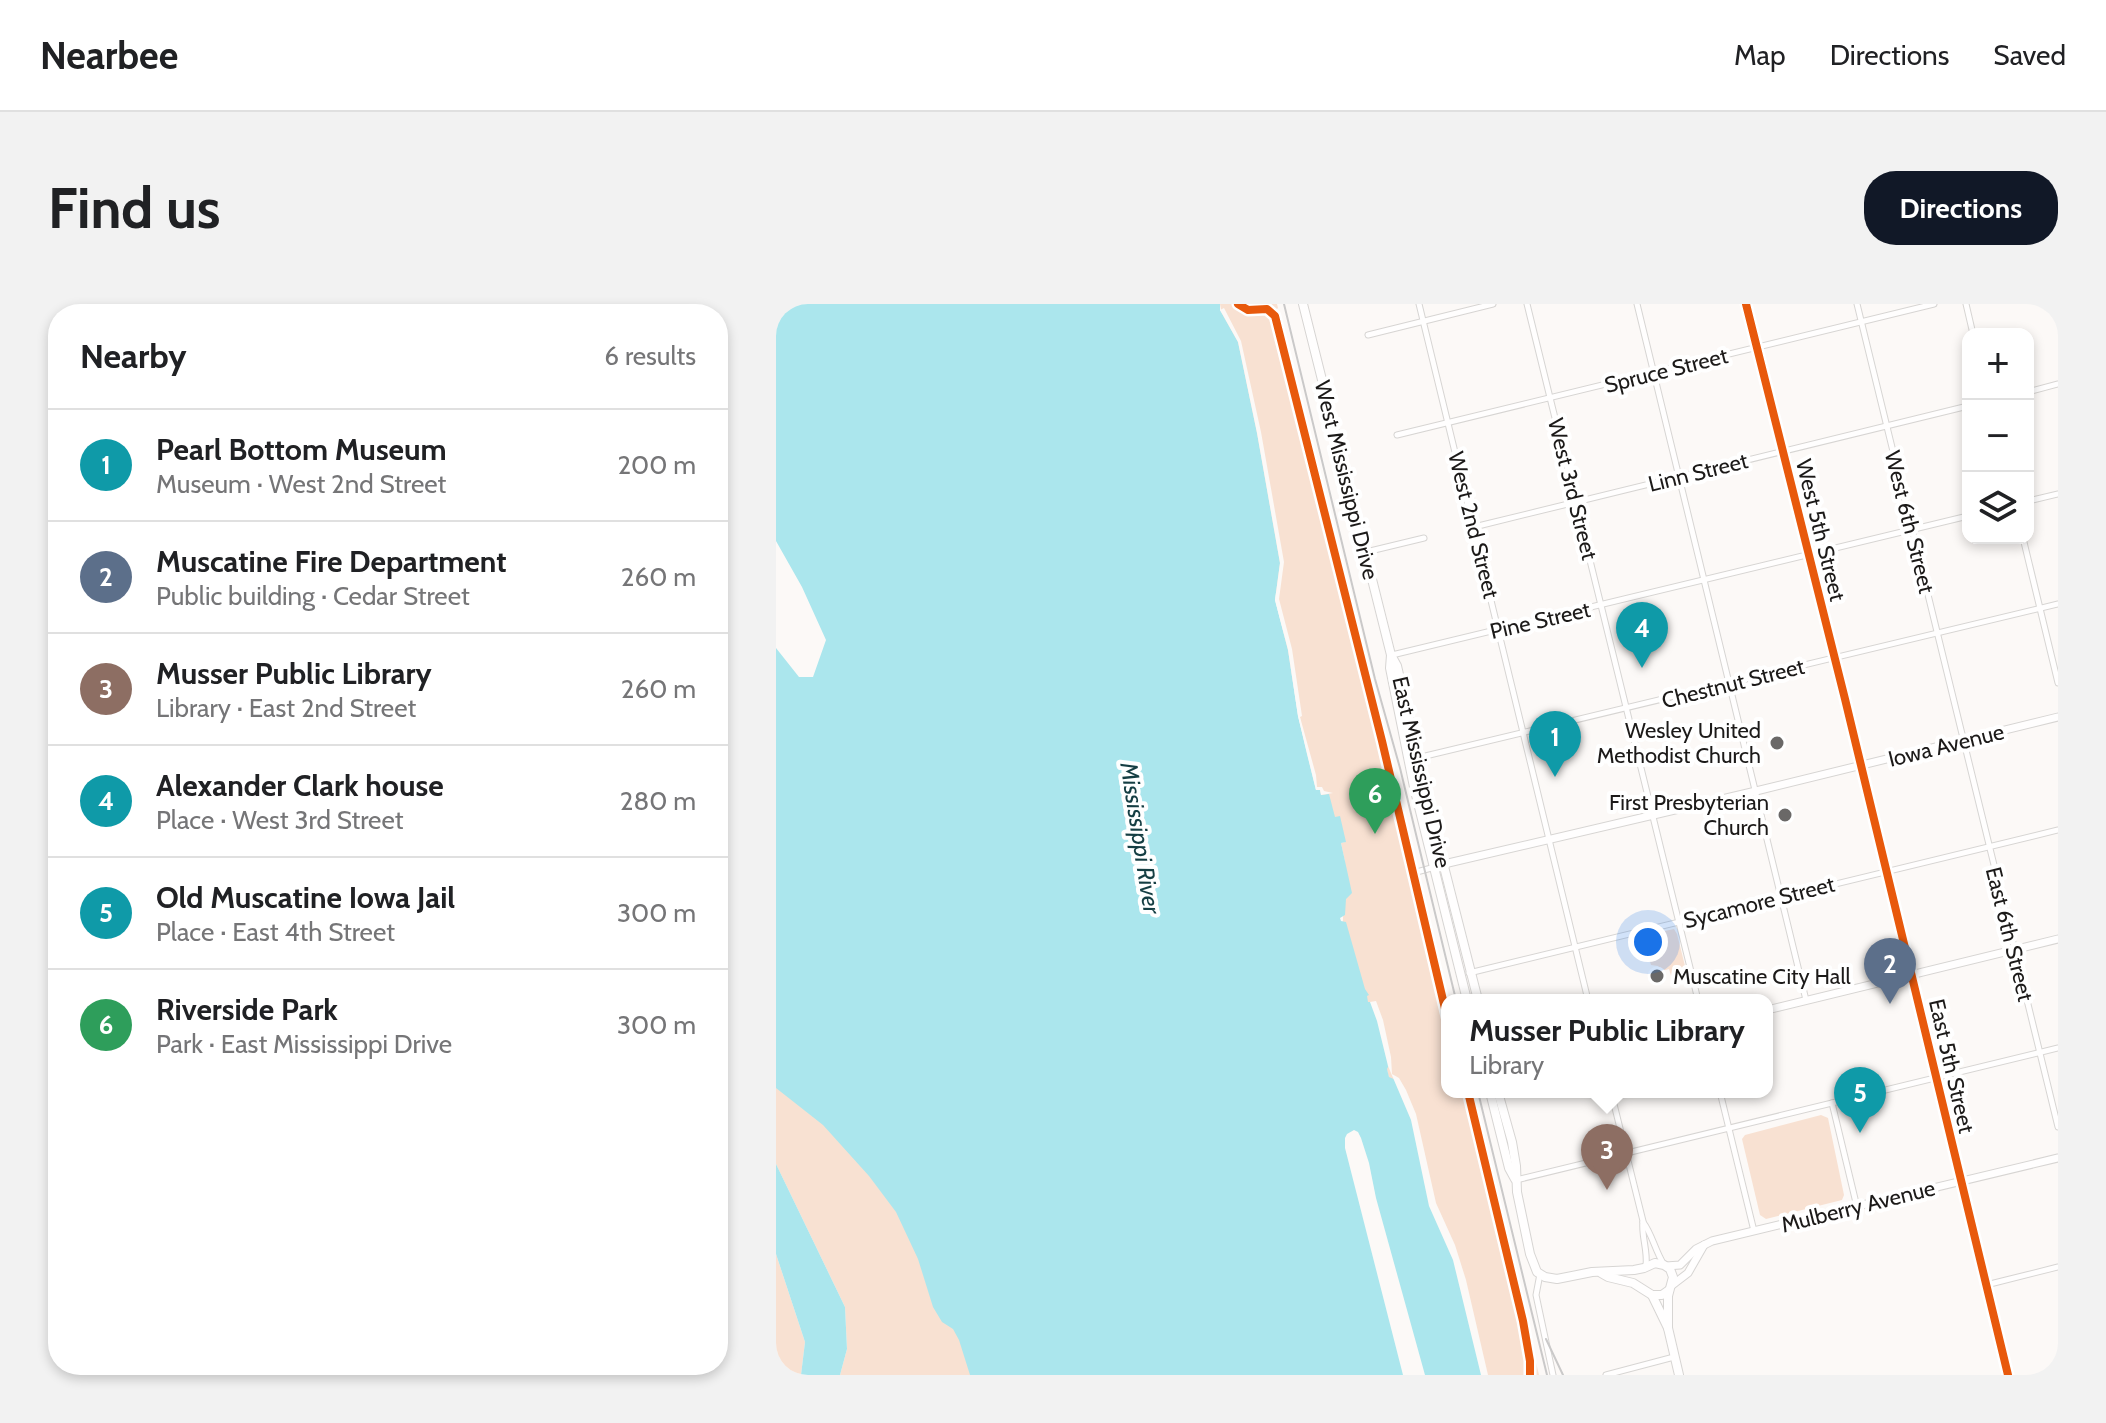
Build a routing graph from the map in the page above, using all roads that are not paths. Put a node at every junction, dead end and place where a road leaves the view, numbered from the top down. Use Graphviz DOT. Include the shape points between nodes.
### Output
graph roads {
  1 [pos="1303,304"];
  2 [pos="1419,304"];
  3 [pos="1493,304"];
  4 [pos="1527,304"];
  5 [pos="1637,304"];
  6 [pos="1746,304"];
  7 [pos="1857,304"];
  8 [pos="1934,304"];
  9 [pos="1966,304"];
  10 [pos="1424,321"];
  11 [pos="1861,323"];
  12 [pos="1972,328"];
  13 [pos="1368,335"];
  14 [pos="1757,348"];
  15 [pos="1655,373"];
  16 [pos="2058,384"];
  17 [pos="2034,390"];
  18 [pos="1551,399"];
  19 [pos="1962,407"];
  20 [pos="1448,423"];
  21 [pos="1886,426"];
  22 [pos="1397,435"];
  23 [pos="1783,451"];
  24 [pos="1680,476"];
  25 [pos="2058,494"];
  26 [pos="2034,500"];
  27 [pos="1577,502"];
  28 [pos="1962,517"];
  29 [pos="1474,527"];
  30 [pos="1912,529"];
  31 [pos="1424,538"];
  32 [pos="2024,544"];
  33 [pos="1366,552"];
  34 [pos="1809,554"];
  35 [pos="1706,580"];
  36 [pos="2058,604"];
  37 [pos="1602,605"];
  38 [pos="2040,608"];
  39 [pos="1499,629"];
  40 [pos="1937,633"];
  41 [pos="1391,655"];
  42 [pos="1834,658"];
  43 [pos="1731,683"];
  44 [pos="2058,683"];
  45 [pos="1627,709"];
  46 [pos="2058,717"];
  47 [pos="1525,733"];
  48 [pos="1963,740"];
  49 [pos="1419,758"];
  50 [pos="1408,760"];
  51 [pos="1860,765"];
  52 [pos="1756,791"];
  53 [pos="1653,814"];
  54 [pos="2058,830"];
  55 [pos="1550,840"];
  56 [pos="1989,846"];
  57 [pos="1444,864"];
  58 [pos="1434,867"];
  59 [pos="1886,872"];
  60 [pos="1413,873"];
  61 [pos="1781,896"];
  62 [pos="1679,922"];
  63 [pos="2058,939"];
  64 [pos="1576,947"];
  65 [pos="2014,950"];
  66 [pos="1472,973"];
  67 [pos="1460,975"];
  68 [pos="1911,975"];
  69 [pos="1465,994"];
  70 [pos="1477,994"];
  71 [pos="1587,994"];
  72 [pos="1697,994"];
  73 [pos="1806,1000"];
  74 [pos="1773,1008"];
  75 [pos="2058,1048"];
  76 [pos="2039,1053"];
  77 [pos="1936,1078"];
  78 [pos="1492,1098"];
  79 [pos="1500,1098"];
  80 [pos="1612,1098"];
  81 [pos="1722,1098"];
  82 [pos="1832,1103"];
  83 [pos="2058,1127"];
  84 [pos="1729,1128"];
  85 [pos="1625,1153"];
  86 [pos="2058,1158"];
  87 [pos="1515,1180"];
  88 [pos="1961,1181"];
  89 [pos="1857,1207"];
  90 [pos="1643,1221"];
  91 [pos="1754,1231"];
  92 [pos="1704,1245"];
  93 [pos="1665,1265"];
  94 [pos="1645,1267"];
  95 [pos="2058,1267"];
  96 [pos="1601,1273"];
  97 [pos="1540,1274"];
  98 [pos="1986,1285"];
  99 [pos="1670,1287"];
  100 [pos="1644,1289"];
  101 [pos="1652,1295"];
  102 [pos="1668,1328"];
  103 [pos="1675,1356"];
  104 [pos="1553,1375"];
  105 [pos="1606,1375"];
  106 [pos="1679,1375"];
  107 [pos="2008,1375"];
  1 -- 33 [label="main road, West Mississippi Drive"];
  2 -- 10 [label="street, West 2nd Street"];
  3 -- 10 [label="street"];
  4 -- 18 [label="street, West 3rd Street"];
  5 -- 15 [label="street"];
  6 -- 14 [label="street, West 5th Street"];
  7 -- 11 [label="street, West 6th Street"];
  8 -- 11 [label="street, Spruce Street"];
  9 -- 12 [label="street"];
  10 -- 13 [label="street"];
  10 -- 20 [label="street, West 2nd Street"];
  11 -- 14 [label="street, Spruce Street"];
  11 -- 21 [label="street, West 6th Street"];
  14 -- 15 [label="street, Spruce Street"];
  14 -- 23 [label="street, West 5th Street"];
  15 -- 18 [label="street, Spruce Street"];
  15 -- 24 [label="street"];
  16 -- 17 [label="street"];
  18 -- 20 [label="street, Spruce Street"];
  18 -- 27 [label="street, West 3rd Street"];
  19 -- 21 [label="street, Linn Street"];
  20 -- 22 [label="street, Spruce Street"];
  20 -- 29 [label="street, West 2nd Street"];
  21 -- 23 [label="street, Linn Street"];
  21 -- 30 [label="street, West 6th Street"];
  23 -- 24 [label="street, Linn Street"];
  23 -- 34 [label="street, West 5th Street"];
  24 -- 27 [label="street, Linn Street"];
  24 -- 35 [label="street"];
  25 -- 26 [label="street"];
  27 -- 29 [label="street, Linn Street"];
  27 -- 37 [label="street, West 3rd Street"];
  28 -- 30 [label="street, Pine Street"];
  29 -- 39 [label="street, West 2nd Street"];
  30 -- 34 [label="street, Pine Street"];
  30 -- 40 [label="street, West 6th Street"];
  31 -- 33 [label="street"];
  32 -- 38 [label="street"];
  33 -- 41 [label="main road, West Mississippi Drive"];
  34 -- 35 [label="street, Pine Street"];
  34 -- 42 [label="street, West 5th Street"];
  35 -- 37 [label="street, Pine Street"];
  35 -- 43 [label="street"];
  36 -- 38 [label="street, Chestnut Street"];
  37 -- 39 [label="street, Pine Street"];
  37 -- 45 [label="street, West 3rd Street"];
  38 -- 40 [label="street, Chestnut Street"];
  38 -- 44 [label="street"];
  39 -- 41 [label="street, Pine Street"];
  39 -- 47 [label="street, West 2nd Street"];
  40 -- 42 [label="street, Chestnut Street"];
  40 -- 48 [label="street, West 6th Street"];
  41 -- 49 [label="main road, East Mississippi Drive"];
  41 -- 50 [label="main road, East Mississippi Drive"];
  42 -- 43 [label="street, Chestnut Street"];
  42 -- 51 [label="street, West 5th Street"];
  43 -- 45 [label="street, Chestnut Street"];
  43 -- 52 [label="street"];
  45 -- 47 [label="street, Chestnut Street"];
  45 -- 53 [label="street, West 3rd Street"];
  46 -- 48 [label="street, Iowa Avenue"];
  47 -- 49 [label="street, Chestnut Street"];
  47 -- 55 [label="street, West 2nd Street"];
  48 -- 51 [label="street, Iowa Avenue"];
  48 -- 56 [label="street, East 6th Street"];
  49 -- 50 [label="street, Chestnut Street"];
  49 -- 57 [label="main road, East Mississippi Drive"];
  50 -- 58 [label="main road, East Mississippi Drive"];
  51 -- 52 [label="street, Iowa Avenue"];
  51 -- 59 [label="street, East 5th Street"];
  52 -- 53 [label="street, Iowa Avenue"];
  52 -- 61 [label="street"];
  53 -- 55 [label="street, Iowa Avenue"];
  53 -- 62 [label="street, West 3rd Street"];
  54 -- 56 [label="street, Sycamore Street"];
  55 -- 57 [label="street, Iowa Avenue"];
  55 -- 64 [label="street, West 2nd Street"];
  56 -- 59 [label="street, Sycamore Street"];
  56 -- 65 [label="street, East 6th Street"];
  57 -- 58 [label="street, Iowa Avenue"];
  57 -- 66 [label="main road, East Mississippi Drive"];
  58 -- 60 [label="street, Iowa Avenue"];
  58 -- 67 [label="main road, East Mississippi Drive"];
  59 -- 61 [label="street, Sycamore Street"];
  59 -- 68 [label="street, East 5th Street"];
  61 -- 62 [label="street, Sycamore Street"];
  61 -- 73 [label="street"];
  62 -- 64 [label="street, Sycamore Street"];
  62 -- 72 [label="street, West 3rd Street"];
  63 -- 65 [label="street"];
  64 -- 66 [label="street, Sycamore Street"];
  64 -- 71 [label="street, West 2nd Street"];
  65 -- 68 [label="street"];
  65 -- 76 [label="street, East 6th Street"];
  66 -- 67 [label="street, Sycamore Street"];
  66 -- 70 [label="main road, East Mississippi Drive"];
  67 -- 69 [label="main road, East Mississippi Drive"];
  68 -- 73 [label="street"];
  68 -- 77 [label="street, East 5th Street"];
  73 -- 74 [label="street"];
  75 -- 76 [label="street"];
  76 -- 77 [label="street"];
  76 -- 83 [label="street, East 6th Street"];
  77 -- 82 [label="street"];
  77 -- 88 [label="street, East 5th Street"];
  78 -- 87 [label="main road"];
  79 -- 87 [label="main road"];
  80 -- 85 [label="street"];
  81 -- 84 [label="street"];
  82 -- 84 [label="street"];
  82 -- 89 [label="street"];
  84 -- 85 [label="street"];
  84 -- 91 [label="street"];
  85 -- 87 [label="street"];
  85 -- 90 [label="street"];
  86 -- 88 [label="street, Mulberry Avenue"];
  87 -- 97 [label="main road" via="1530,1254"];
  88 -- 89 [label="street, Mulberry Avenue"];
  88 -- 98 [label="street, East 5th Street"];
  89 -- 91 [label="street, Mulberry Avenue"];
  90 -- 93 [label="street"];
  90 -- 94 [label="street"];
  91 -- 92 [label="street, Mulberry Avenue"];
  92 -- 93 [label="street, Mulberry Avenue" via="1680,1265"];
  92 -- 99 [label="street" via="1688,1273"];
  93 -- 94 [label="main road"];
  93 -- 99 [label="main road" via="1673,1277"];
  94 -- 96 [label="main road"];
  94 -- 100 [label="main road" via="1640,1280"];
  95 -- 98 [label="street"];
  96 -- 97 [label="main road" via="1557,1279"];
  96 -- 100 [label="main road"];
  97 -- 104 [label="street" via="1536,1295"];
  98 -- 107 [label="street, East 5th Street"];
  99 -- 101 [label="main road" via="1662,1295"];
  99 -- 102 [label="main road"];
  100 -- 101 [label="main road"];
  101 -- 102 [label="main road"];
  102 -- 103 [label="main road"];
  103 -- 105 [label="street"];
  103 -- 106 [label="main road"];
}
